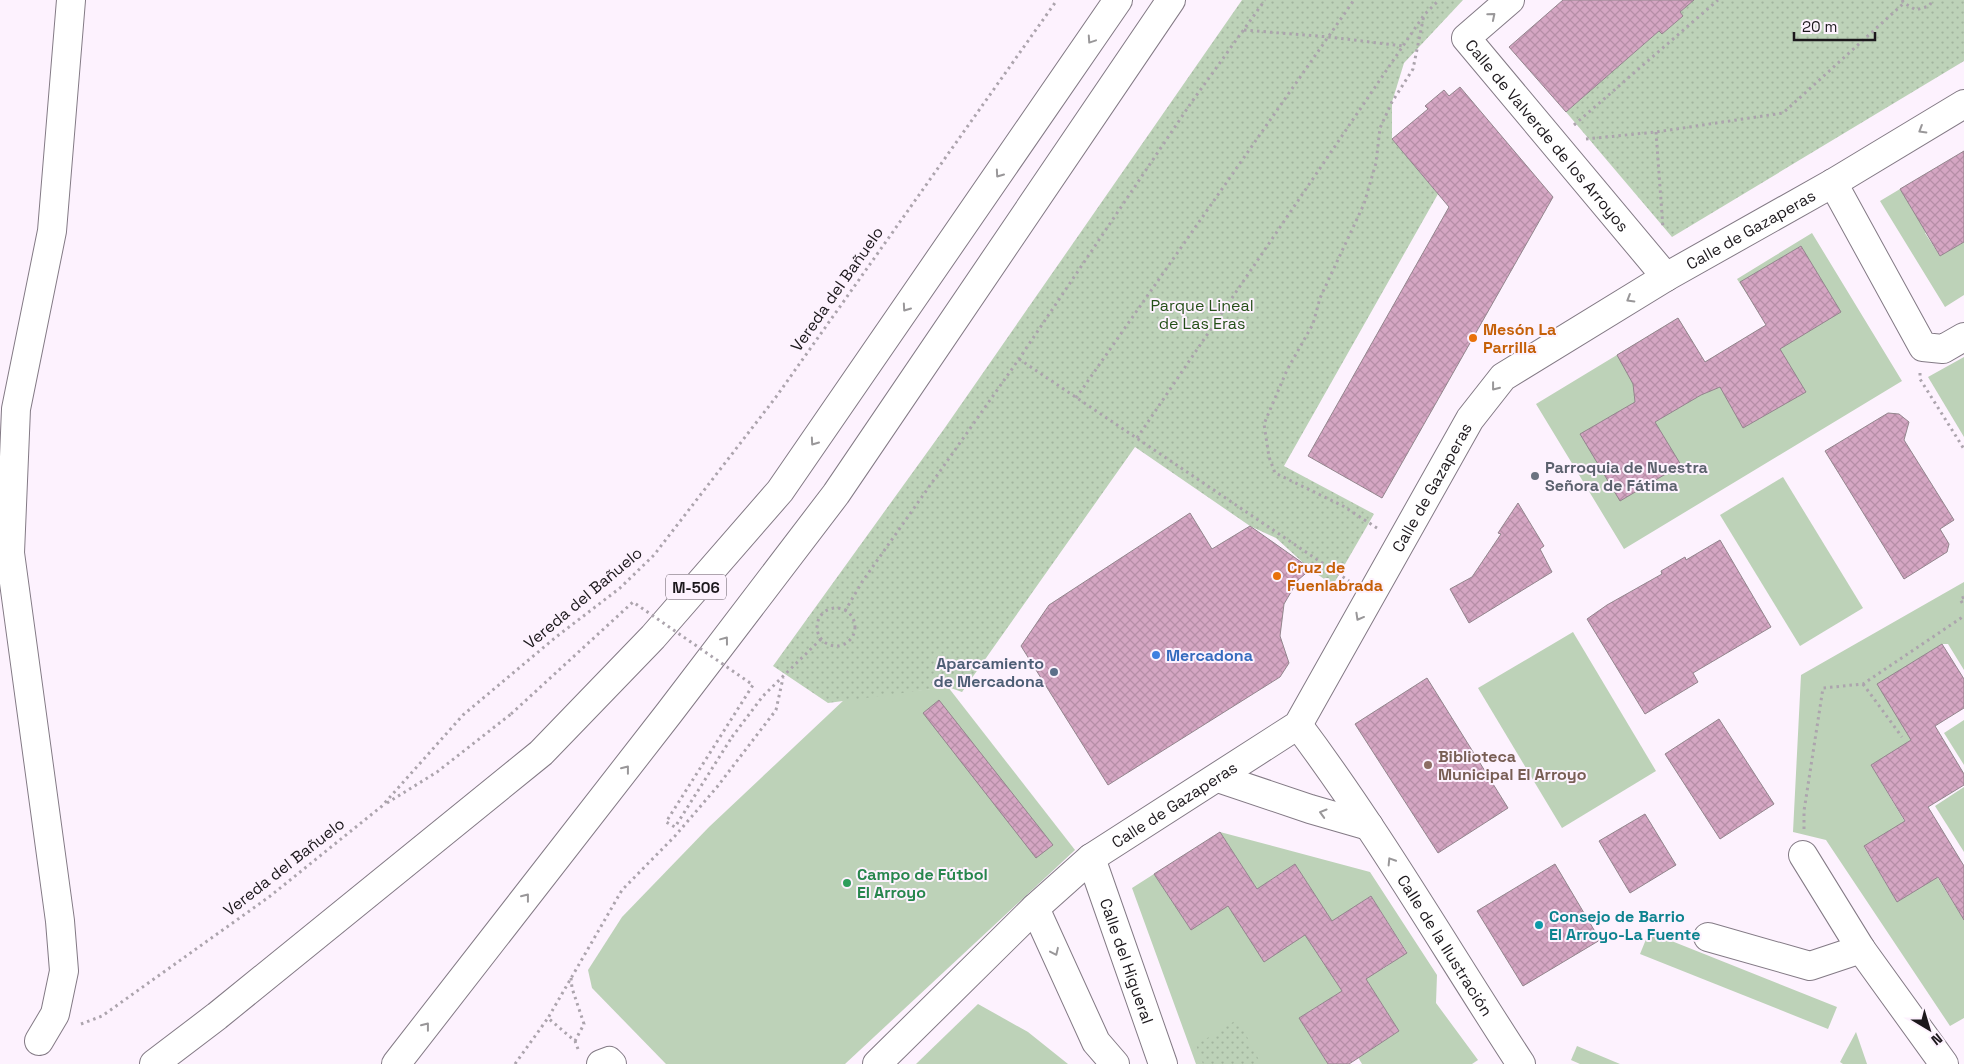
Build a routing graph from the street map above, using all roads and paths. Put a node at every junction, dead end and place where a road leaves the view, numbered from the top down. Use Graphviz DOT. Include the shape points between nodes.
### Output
graph roads {
  1 [pos="71,0"];
  2 [pos="1057,0"];
  3 [pos="1118,0"];
  4 [pos="1171,0"];
  5 [pos="1265,0"];
  6 [pos="1354,0"];
  7 [pos="1439,0"];
  8 [pos="1510,0"];
  9 [pos="1718,0"];
  10 [pos="1933,0"];
  11 [pos="1903,2"];
  12 [pos="1424,15"];
  13 [pos="1244,30"];
  14 [pos="1329,37"];
  15 [pos="1403,46"];
  16 [pos="1964,104"];
  17 [pos="1656,132"];
  18 [pos="1553,143"];
  19 [pos="1833,183"];
  20 [pos="1663,228"];
  21 [pos="1666,277"];
  22 [pos="1964,337"];
  23 [pos="1923,347"];
  24 [pos="1019,360"];
  25 [pos="1076,398"];
  26 [pos="1137,438"];
  27 [pos="1964,449"];
  28 [pos="1401,543"];
  29 [pos="1371,596"];
  30 [pos="1964,597"];
  31 [pos="1964,606"];
  32 [pos="844,611"];
  33 [pos="1964,616"];
  34 [pos="821,639"];
  35 [pos="783,678"];
  36 [pos="1862,684"];
  37 [pos="1298,725"];
  38 [pos="1902,737"];
  39 [pos="1218,778"];
  40 [pos="382,806"];
  41 [pos="1369,826"];
  42 [pos="1803,855"];
  43 [pos="1091,858"];
  44 [pos="1035,908"];
  45 [pos="1708,936"];
  46 [pos="1861,949"];
  47 [pos="571,977"];
  48 [pos="548,1018"];
  49 [pos="575,1040"];
  50 [pos="39,1042"];
  51 [pos="590,1060"];
  52 [pos="154,1064"];
  53 [pos="396,1064"];
  54 [pos="515,1064"];
  55 [pos="612,1064"];
  56 [pos="877,1064"];
  57 [pos="1115,1064"];
  58 [pos="1163,1064"];
  59 [pos="1521,1064"];
  60 [pos="1944,1064"];
  1 -- 50 [label="main road" via="52,231 16,409 10,553 64,971 55,1014"];
  2 -- 40 [label="path, Vereda del Bañuelo" via="776,396 654,555 620,588 463,715"];
  3 -- 52 [label="main road, M-506, one-way" via="780,491 653,637 542,753"];
  53 -- 4 [label="main road, M-506, one-way" via="836,494"];
  5 -- 13 [label="path"];
  6 -- 14 [label="path"];
  7 -- 12 [label="path"];
  18 -- 8 [label="main road, Calle de Valverde de los Arroyos, one-way" via="1466,38"];
  9 -- 18 [label="path"];
  10 -- 11 [label="path" via="1929,6 1916,10"];
  11 -- 17 [label="path" via="1783,113"];
  12 -- 15 [label="path"];
  12 -- 28 [label="path" via="1413,69 1380,128 1376,163 1364,204 1320,298 1313,324 1264,424 1268,457 1275,473 1343,506"];
  13 -- 14 [label="path"];
  13 -- 24 [label="path" via="1191,103"];
  14 -- 15 [label="path"];
  14 -- 25 [label="path"];
  15 -- 26 [label="path"];
  16 -- 19 [label="main road, Calle de Gazaperas, one-way"];
  17 -- 18 [label="path"];
  17 -- 20 [label="path"];
  18 -- 21 [label="main road, Calle de Valverde de los Arroyos"];
  19 -- 21 [label="main road, Calle de Gazaperas"];
  19 -- 23 [label="main road"];
  21 -- 28 [label="main road, Calle de Gazaperas, one-way" via="1503,377 1470,419"];
  22 -- 23 [label="main road" via="1943,349"];
  23 -- 27 [label="path" via="1920,379"];
  24 -- 25 [label="path"];
  24 -- 32 [label="path"];
  25 -- 26 [label="path"];
  26 -- 29 [label="path"];
  28 -- 29 [label="main road, Calle de Gazaperas"];
  29 -- 37 [label="main road, Calle de Gazaperas, one-way"];
  30 -- 31 [label="path" via="1960,599"];
  32 -- 34 [label="path" via="839,607 824,611 817,624"];
  32 -- 34 [label="path" via="852,615 856,629 849,642 834,646"];
  33 -- 36 [label="path"];
  34 -- 35 [label="path"];
  35 -- 40 [label="path, bridge" via="763,696 732,737 675,827 666,822 753,686 633,602 511,714 437,772"];
  35 -- 47 [label="path" via="776,710 717,787 622,890"];
  36 -- 38 [label="path"];
  36 -- 42 [label="path" via="1823,688 1804,811"];
  37 -- 39 [label="main road, Calle de Gazaperas"];
  37 -- 41 [label="main road, Calle de la Ilustración"];
  41 -- 39 [label="main road, one-way"];
  39 -- 43 [label="main road, Calle de Gazaperas"];
  40 -- 50 [label="path, Vereda del Bañuelo" via="269,897 102,1016"];
  59 -- 41 [label="main road, Calle de la Ilustración, one-way"];
  42 -- 46 [label="main road"];
  43 -- 44 [label="main road, Calle de Gazaperas"];
  43 -- 58 [label="main road, Calle del Higueral"];
  44 -- 56 [label="main road, Calle de Gazaperas"];
  44 -- 57 [label="main road, one-way" via="1096,1042"];
  45 -- 46 [label="main road" via="1810,966"];
  46 -- 60 [label="main road"];
  47 -- 48 [label="path"];
  47 -- 49 [label="path" via="584,1024"];
  48 -- 49 [label="path"];
  48 -- 54 [label="path"];
  49 -- 51 [label="path"];
  51 -- 55 [label="main road"];
}
